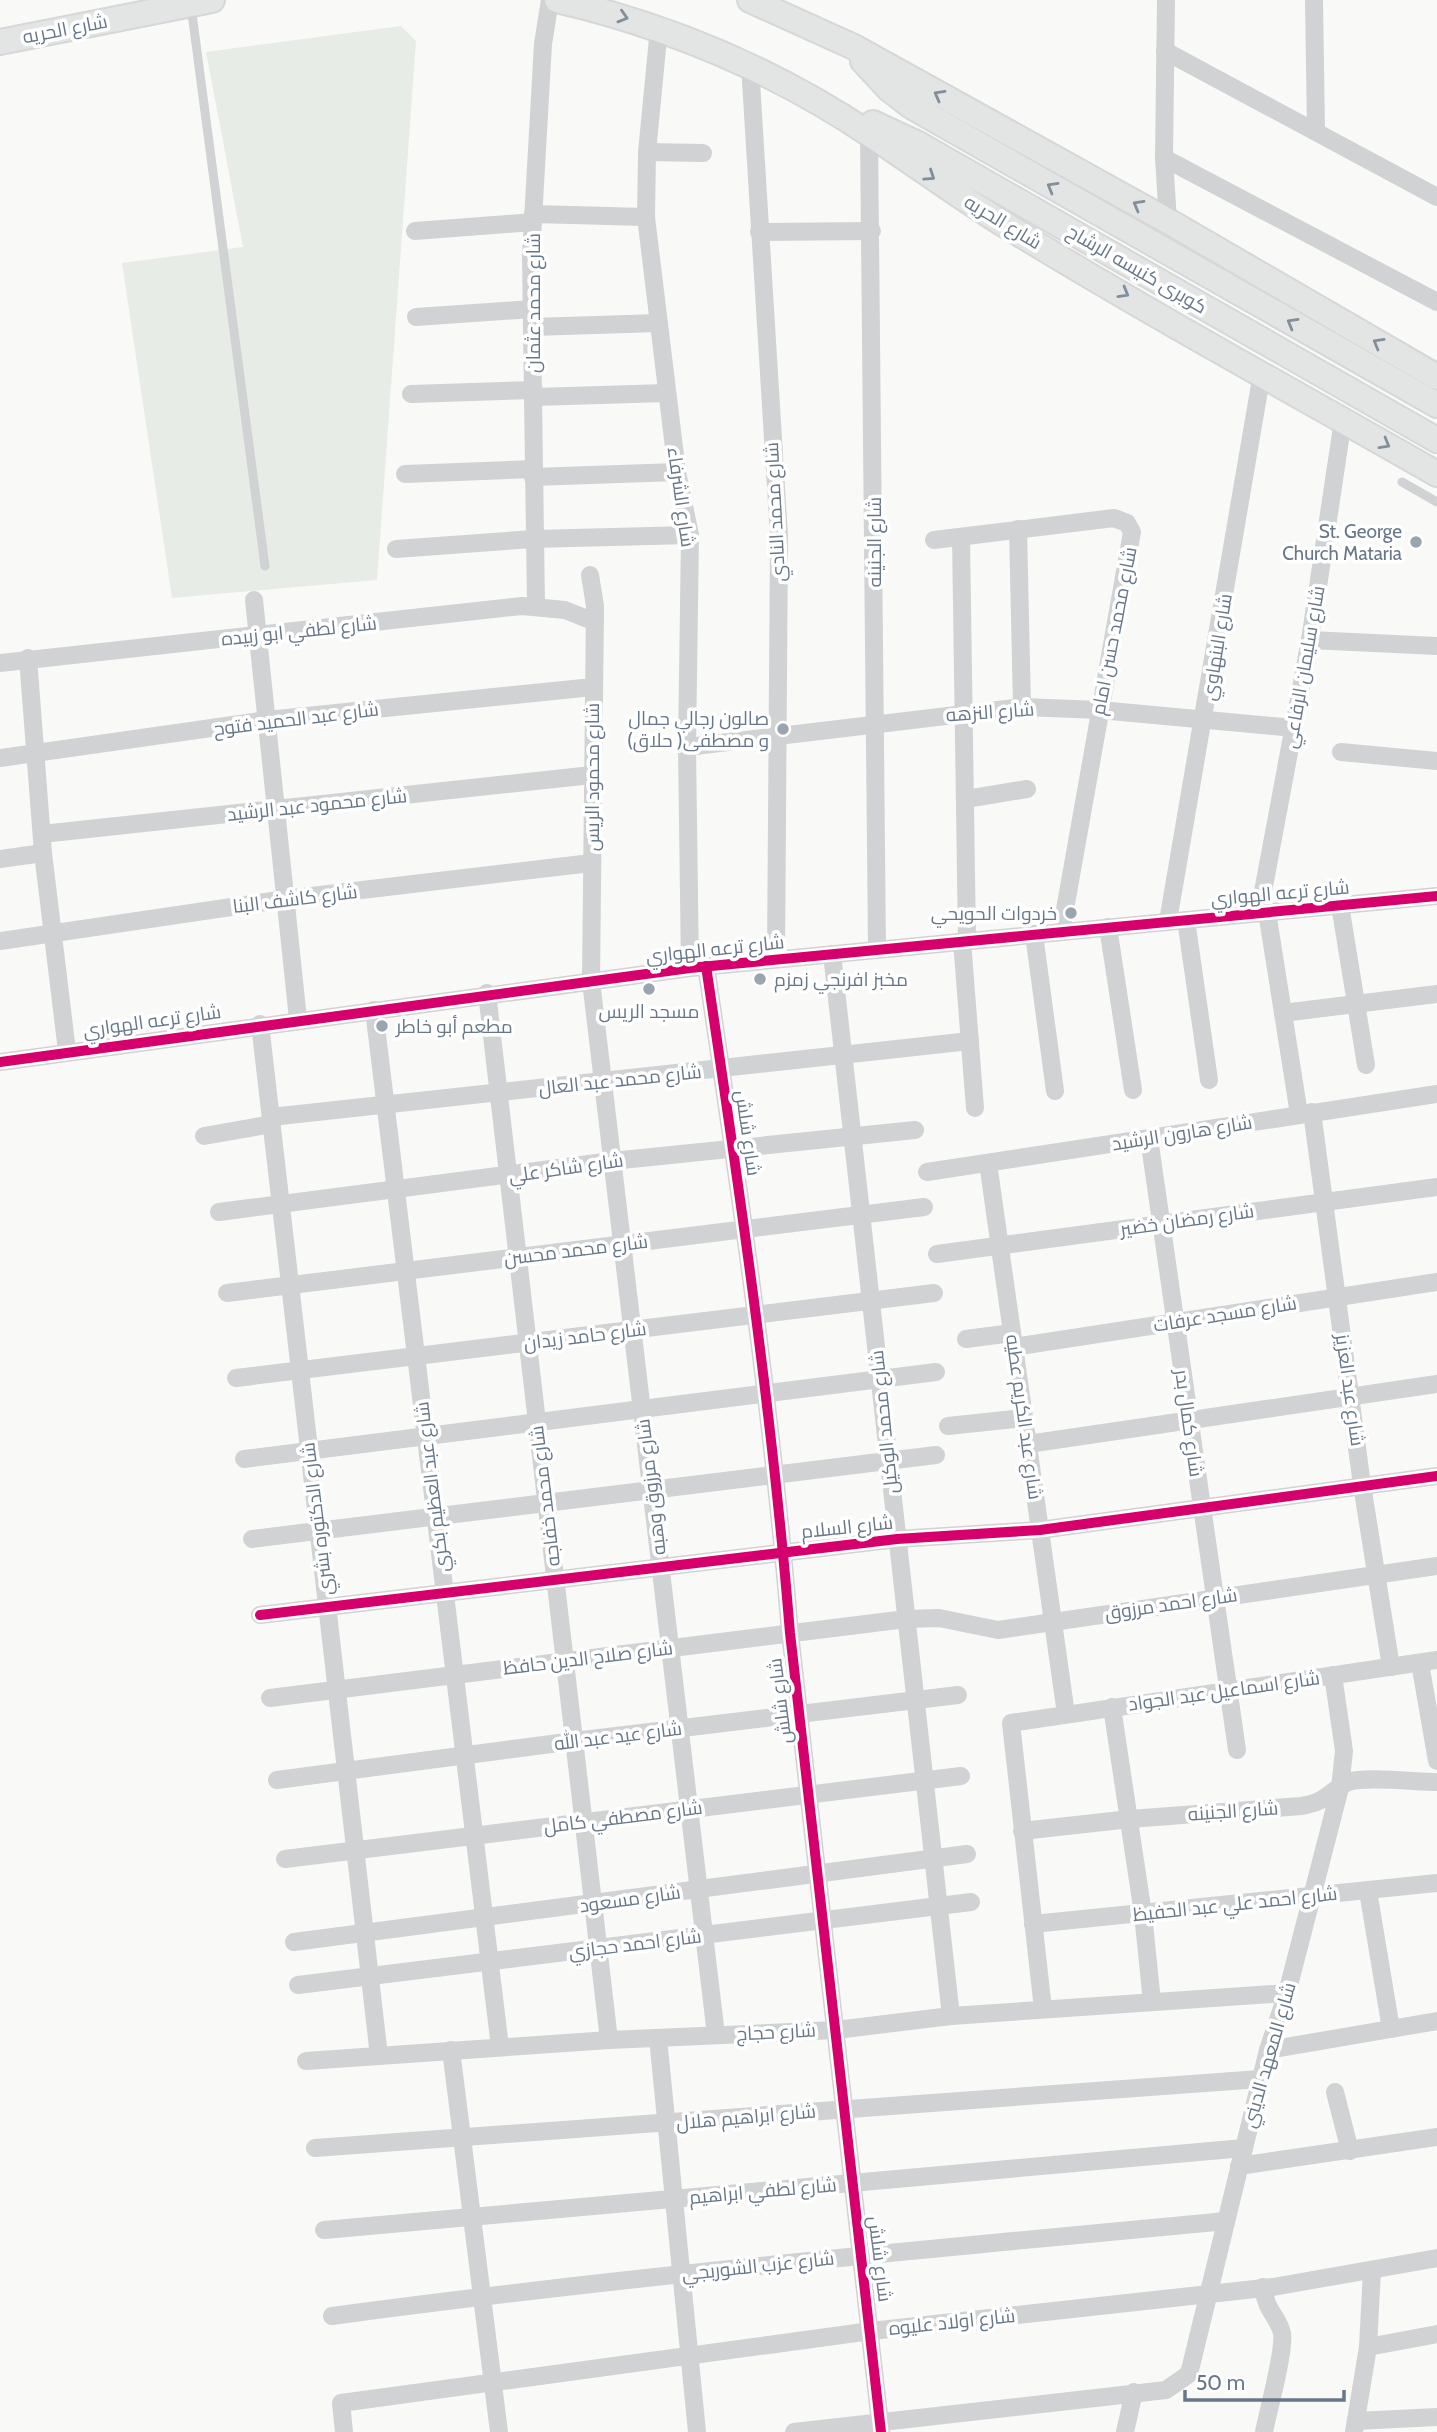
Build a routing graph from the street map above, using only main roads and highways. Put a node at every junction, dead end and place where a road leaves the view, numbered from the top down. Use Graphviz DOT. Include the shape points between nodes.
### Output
graph roads {
  1 [pos="557,0"];
  2 [pos="750,0"];
  3 [pos="201,2"];
  4 [pos="0,42"];
  5 [pos="854,47"];
  6 [pos="832,111"];
  7 [pos="1437,377"];
  8 [pos="1437,405"];
  9 [pos="1435,439"];
  10 [pos="1434,472"];
  1 -- 6 [label="main road, شارع الحريه, one-way" via="659,28 750,65"];
  2 -- 5 [label="main road"];
  3 -- 4 [label="main road, شارع الحريه"];
  7 -- 5 [label="main road, one-way"];
  8 -- 5 [label="main road, كوبرى كنيسه الرشاح, one-way" via="911,106 889,89"];
  6 -- 9 [label="main road, كوبرى كنيسه الرشاح" via="900,134"];
  6 -- 10 [label="main road, شارع الحريه, one-way" via="1004,224"];
}
